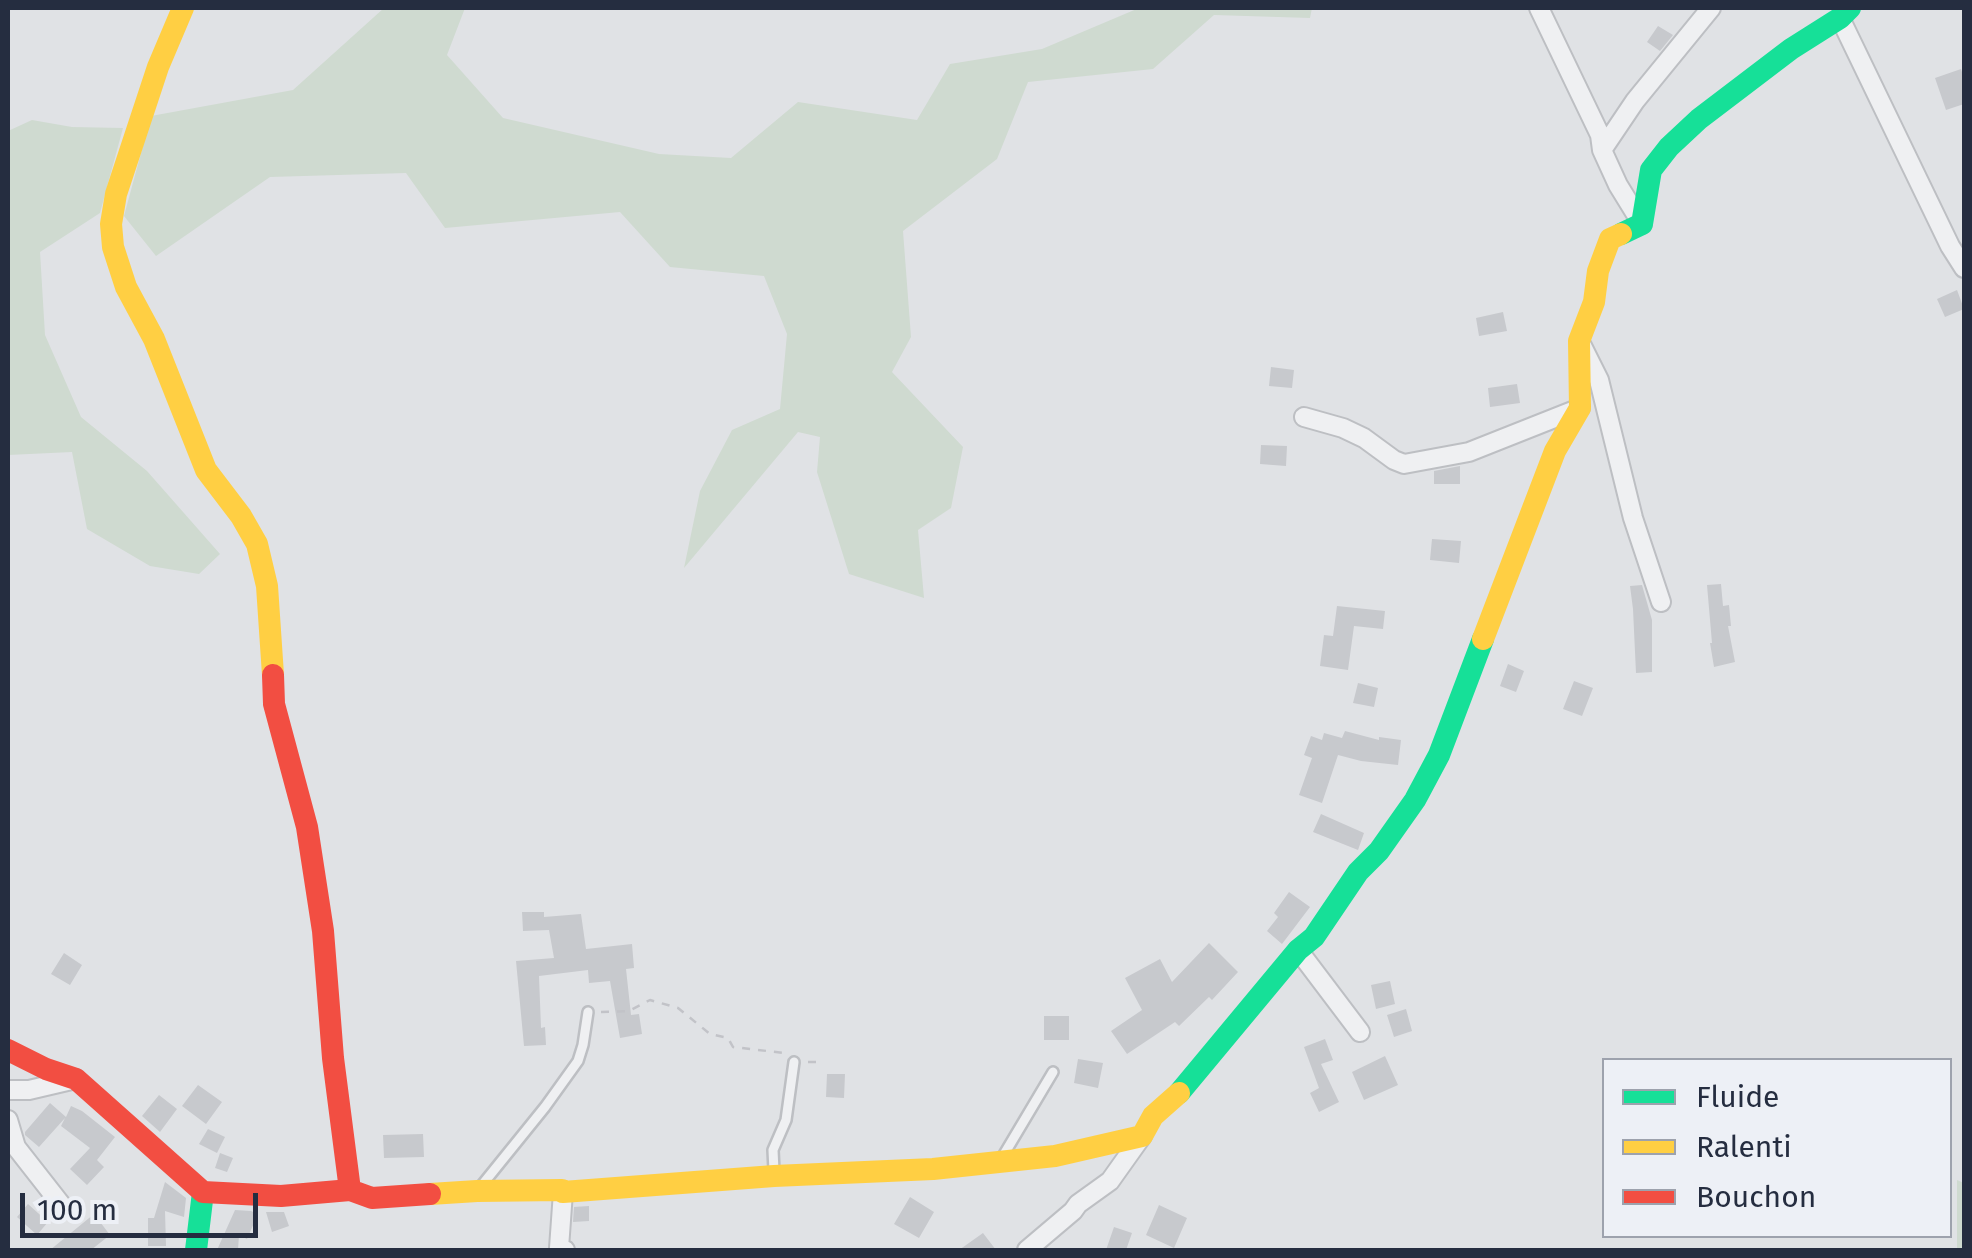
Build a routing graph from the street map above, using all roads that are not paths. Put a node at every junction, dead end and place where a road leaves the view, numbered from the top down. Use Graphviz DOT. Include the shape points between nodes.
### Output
graph roads {
  1 [pos="182,8"];
  2 [pos="1540,8"];
  3 [pos="1711,8"];
  4 [pos="1845,13"];
  5 [pos="1602,150"];
  6 [pos="1642,224"];
  7 [pos="1964,268"];
  8 [pos="1579,342"];
  9 [pos="1580,408"];
  10 [pos="1304,417"];
  11 [pos="1661,602"];
  12 [pos="1298,950"];
  13 [pos="588,1012"];
  14 [pos="1360,1032"];
  15 [pos="8,1050"];
  16 [pos="794,1062"];
  17 [pos="1053,1072"];
  18 [pos="76,1078"];
  19 [pos="8,1090"];
  20 [pos="8,1120"];
  21 [pos="1142,1136"];
  22 [pos="1000,1161"];
  23 [pos="774,1176"];
  24 [pos="350,1190"];
  25 [pos="477,1191"];
  26 [pos="203,1192"];
  27 [pos="564,1192"];
  28 [pos="63,1207"];
  29 [pos="196,1250"];
  30 [pos="568,1250"];
  31 [pos="584,1250"];
  32 [pos="1027,1250"];
  1 -- 24 [label="street" via="116,194 113,247 206,470 257,544 272,630 274,704 308,826"];
  2 -- 5 [label="street"];
  3 -- 5 [label="street"];
  4 -- 6 [label="street" via="1669,146 1651,170"];
  4 -- 7 [label="street"];
  5 -- 6 [label="street"];
  6 -- 8 [label="street" via="1610,239"];
  8 -- 9 [label="street"];
  8 -- 11 [label="street" via="1599,380"];
  9 -- 10 [label="street" via="1469,452 1404,464 1343,428"];
  9 -- 12 [label="street" via="1555,451 1439,755 1403,819"];
  12 -- 14 [label="street"];
  12 -- 21 [label="street" via="1184,1088 1152,1116"];
  13 -- 25 [label="lane" via="578,1061"];
  15 -- 18 [label="street"];
  16 -- 23 [label="lane" via="786,1120 772,1150"];
  17 -- 22 [label="lane"];
  18 -- 19 [label="street"];
  18 -- 26 [label="street"];
  20 -- 28 [label="street" via="16,1147"];
  21 -- 22 [label="street"];
  21 -- 32 [label="street" via="1110,1181"];
  22 -- 23 [label="street"];
  23 -- 27 [label="street"];
  24 -- 25 [label="street" via="372,1198"];
  24 -- 26 [label="street" via="282,1196"];
  25 -- 27 [label="street"];
  26 -- 29 [label="street"];
  27 -- 30 [label="street" via="560,1248"];
  30 -- 31 [label="street"];
}
